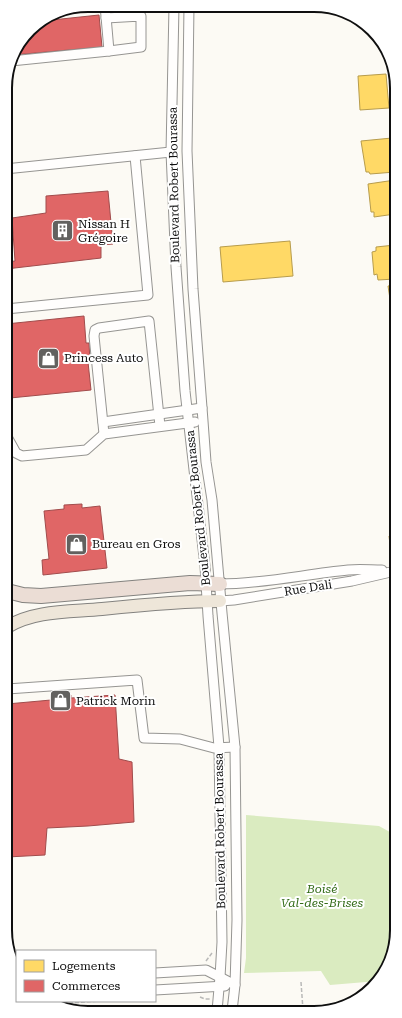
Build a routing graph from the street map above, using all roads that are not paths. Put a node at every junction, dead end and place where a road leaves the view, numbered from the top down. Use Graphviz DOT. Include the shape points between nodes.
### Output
graph roads {
  1 [pos="106,12"];
  2 [pos="174,12"];
  3 [pos="189,12"];
  4 [pos="106,18"];
  5 [pos="109,51"];
  6 [pos="17,60"];
  7 [pos="172,152"];
  8 [pos="135,156"];
  9 [pos="12,168"];
  10 [pos="12,308"];
  11 [pos="202,408"];
  12 [pos="188,410"];
  13 [pos="158,414"];
  14 [pos="203,421"];
  15 [pos="103,422"];
  16 [pos="189,423"];
  17 [pos="160,426"];
  18 [pos="104,434"];
  19 [pos="12,446"];
  20 [pos="390,571"];
  21 [pos="390,572"];
  22 [pos="213,584"];
  23 [pos="12,592"];
  24 [pos="220,600"];
  25 [pos="207,601"];
  26 [pos="12,625"];
  27 [pos="12,689"];
  28 [pos="219,747"];
  29 [pos="235,747"];
  30 [pos="156,973"];
  31 [pos="220,982"];
  32 [pos="235,985"];
  33 [pos="156,990"];
  34 [pos="218,1006"];
  35 [pos="233,1006"];
  1 -- 4 [label="street"];
  2 -- 7 [label="street, Boulevard Robert Bourassa"];
  3 -- 11 [label="street, Boulevard Robert Bourassa" via="188,187"];
  4 -- 5 [label="street"];
  4 -- 5 [label="street" via="141,16 141,47"];
  5 -- 6 [label="street"];
  7 -- 8 [label="street"];
  7 -- 12 [label="street, Boulevard Robert Bourassa" via="177,291"];
  8 -- 9 [label="street"];
  8 -- 10 [label="street" via="148,295"];
  11 -- 12 [label="street"];
  11 -- 14 [label="street, Boulevard Robert Bourassa"];
  12 -- 13 [label="street"];
  12 -- 16 [label="street, Boulevard Robert Bourassa"];
  13 -- 15 [label="street"];
  13 -- 15 [label="street" via="150,321 99,328 95,330 94,336"];
  13 -- 17 [label="street"];
  14 -- 16 [label="street"];
  14 -- 22 [label="street, Boulevard Robert Bourassa" via="212,500"];
  15 -- 18 [label="street"];
  16 -- 17 [label="street"];
  16 -- 22 [label="street, Boulevard Robert Bourassa"];
  17 -- 18 [label="street"];
  18 -- 19 [label="street" via="86,450 22,456 17,455"];
  20 -- 22 [label="street, Rue Dali" via="350,570"];
  21 -- 24 [label="street, Rue Dali" via="352,581"];
  22 -- 23 [label="highway" via="41,596"];
  22 -- 24 [label="street, Boulevard Robert Bourassa"];
  22 -- 25 [label="street, Boulevard Robert Bourassa"];
  24 -- 25 [label="main road"];
  24 -- 29 [label="street, Boulevard Robert Bourassa"];
  25 -- 26 [label="main road" via="51,614"];
  25 -- 28 [label="street, Boulevard Robert Bourassa"];
  27 -- 28 [label="street" via="137,680 144,738 180,739"];
  28 -- 29 [label="street"];
  28 -- 31 [label="street, Boulevard Robert Bourassa" via="222,942"];
  29 -- 32 [label="street, Boulevard Robert Bourassa"];
  30 -- 31 [label="street" via="206,970"];
  31 -- 32 [label="street"];
  31 -- 33 [label="street"];
  31 -- 34 [label="street, Boulevard Robert Bourassa"];
  32 -- 35 [label="street, Boulevard Robert Bourassa"];
}
